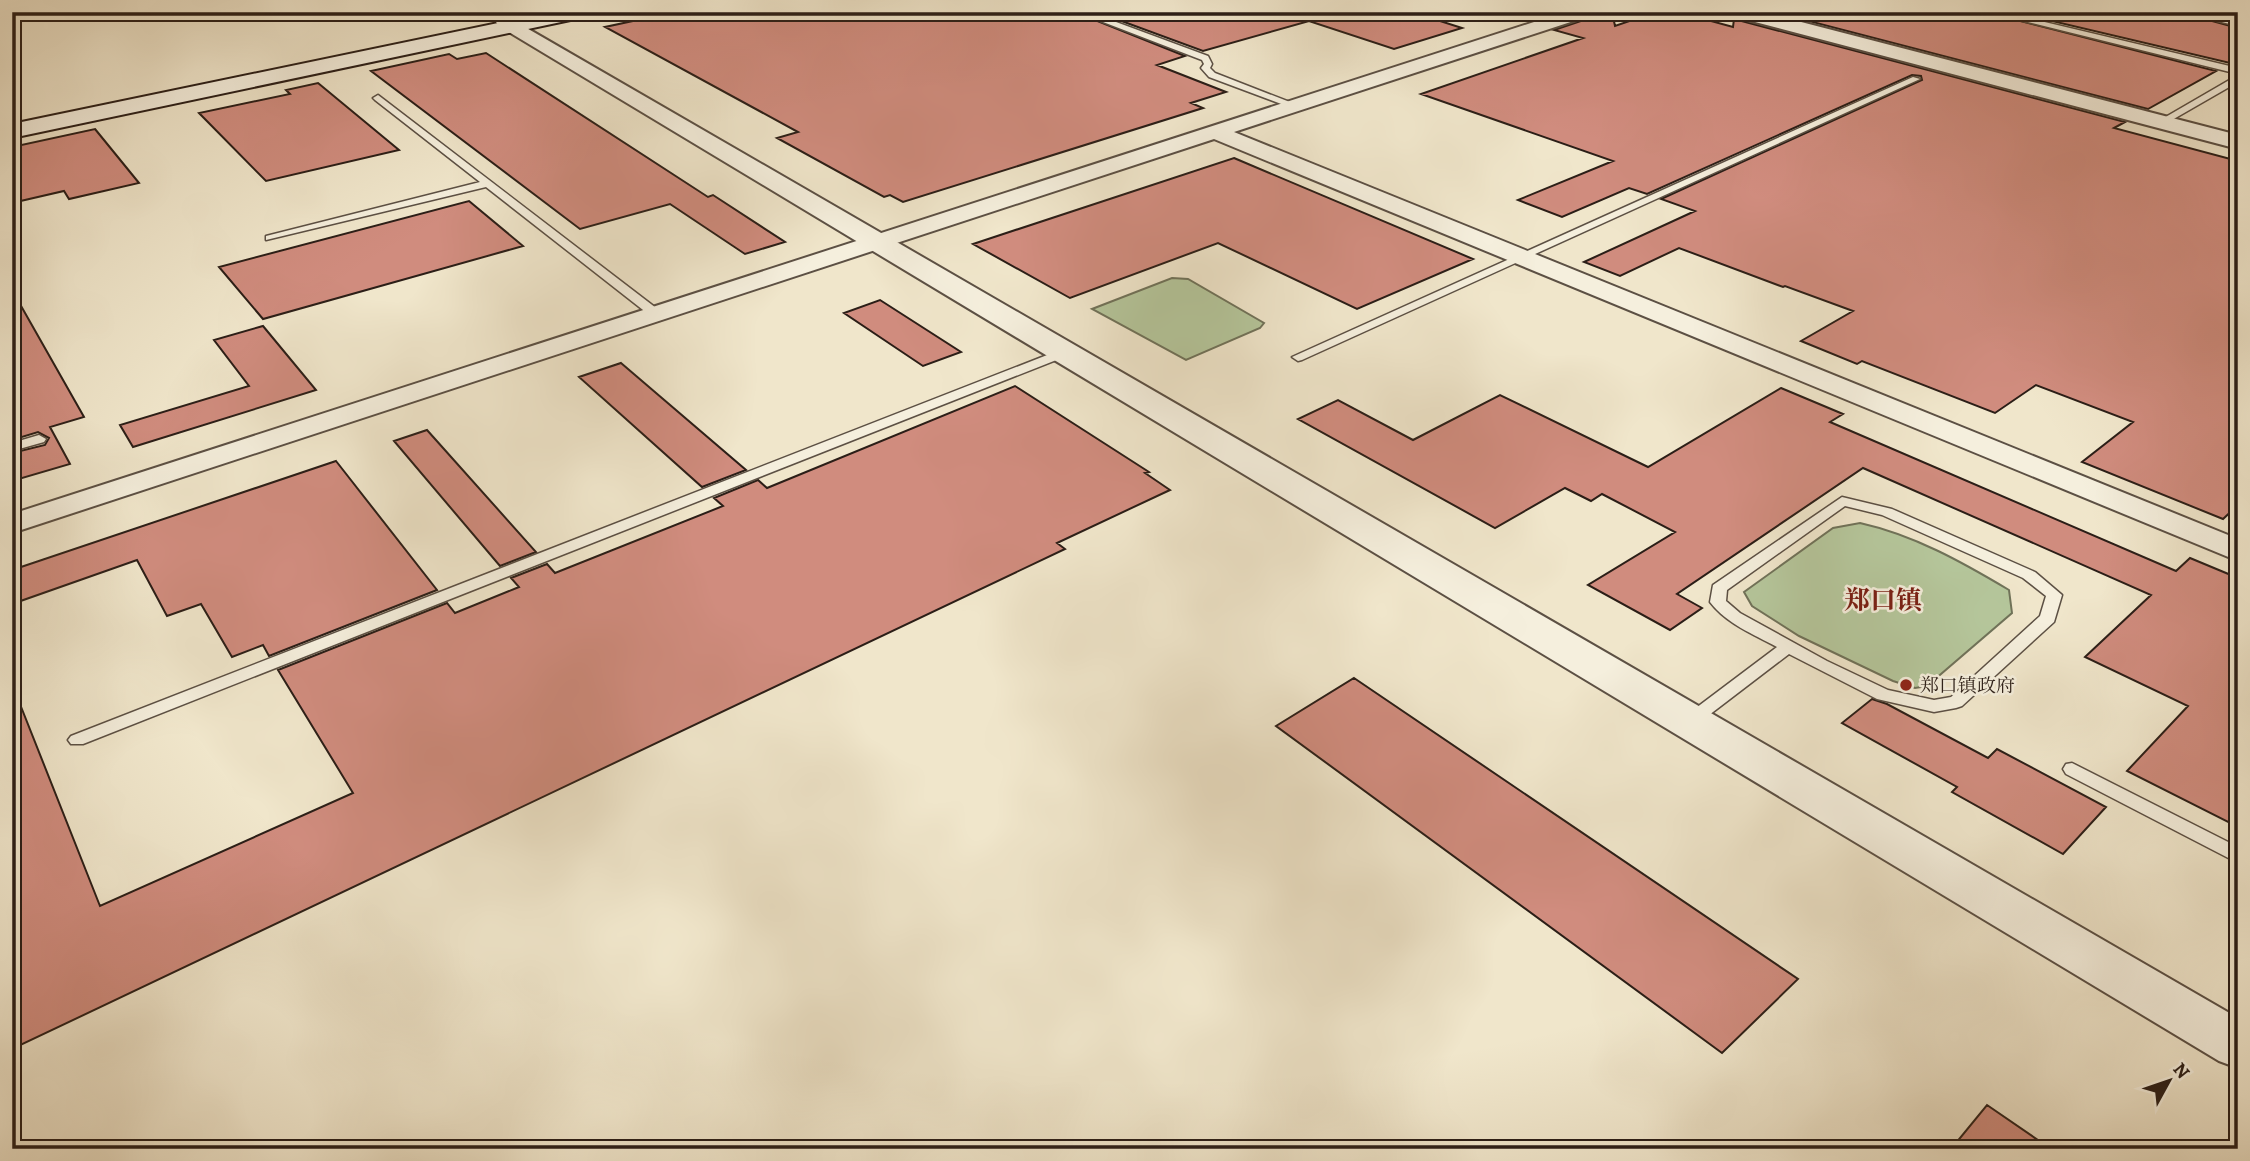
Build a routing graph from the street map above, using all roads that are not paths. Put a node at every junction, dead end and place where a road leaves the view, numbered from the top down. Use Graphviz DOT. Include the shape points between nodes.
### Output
graph roads {
  1 [pos="554,12"];
  2 [pos="579,12"];
  3 [pos="1081,12"];
  4 [pos="1583,12"];
  5 [pos="1739,12"];
  6 [pos="1991,12"];
  7 [pos="2185,12"];
  8 [pos="519,19"];
  9 [pos="2238,23"];
  10 [pos="2238,71"];
  11 [pos="2238,78"];
  12 [pos="1916,79"];
  13 [pos="378,98"];
  14 [pos="1295,106"];
  15 [pos="2162,122"];
  16 [pos="12,124"];
  17 [pos="12,131"];
  18 [pos="1216,132"];
  19 [pos="2238,142"];
  20 [pos="488,183"];
  21 [pos="271,238"];
  22 [pos="879,242"];
  23 [pos="1520,257"];
  24 [pos="656,314"];
  25 [pos="1065,352"];
  26 [pos="1298,357"];
  27 [pos="39,439"];
  28 [pos="12,447"];
  29 [pos="12,524"];
  30 [pos="2238,551"];
  31 [pos="1788,647"];
  32 [pos="1690,722"];
  33 [pos="77,740"];
  34 [pos="2072,769"];
  35 [pos="2238,856"];
  36 [pos="2238,1045"];
  1 -- 8 [label="street"];
  2 -- 8 [label="street"];
  3 -- 14 [label="lane" via="1205,58 1205,68 1212,75"];
  4 -- 14 [label="street"];
  5 -- 15 [label="street"];
  6 -- 10 [label="lane"];
  7 -- 9 [label="lane"];
  8 -- 16 [label="street"];
  8 -- 17 [label="street"];
  8 -- 22 [label="street"];
  11 -- 15 [label="lane"];
  12 -- 23 [label="lane"];
  13 -- 20 [label="lane"];
  14 -- 18 [label="street"];
  15 -- 19 [label="street"];
  18 -- 22 [label="street"];
  18 -- 23 [label="street"];
  20 -- 21 [label="lane"];
  20 -- 24 [label="lane"];
  22 -- 24 [label="street"];
  22 -- 25 [label="street"];
  23 -- 26 [label="lane"];
  23 -- 30 [label="street"];
  24 -- 29 [label="street"];
  25 -- 32 [label="street"];
  25 -- 33 [label="lane"];
  27 -- 28 [label="lane"];
  31 -- 31 [label="lane" via="1884,695 1934,706 1956,702 2048,618 2054,595 2029,575 1946,538 1886,512 1842,501 1719,588 1718,602 1734,617"];
  31 -- 32 [label="lane"];
  32 -- 36 [label="street"];
  34 -- 35 [label="lane"];
}
